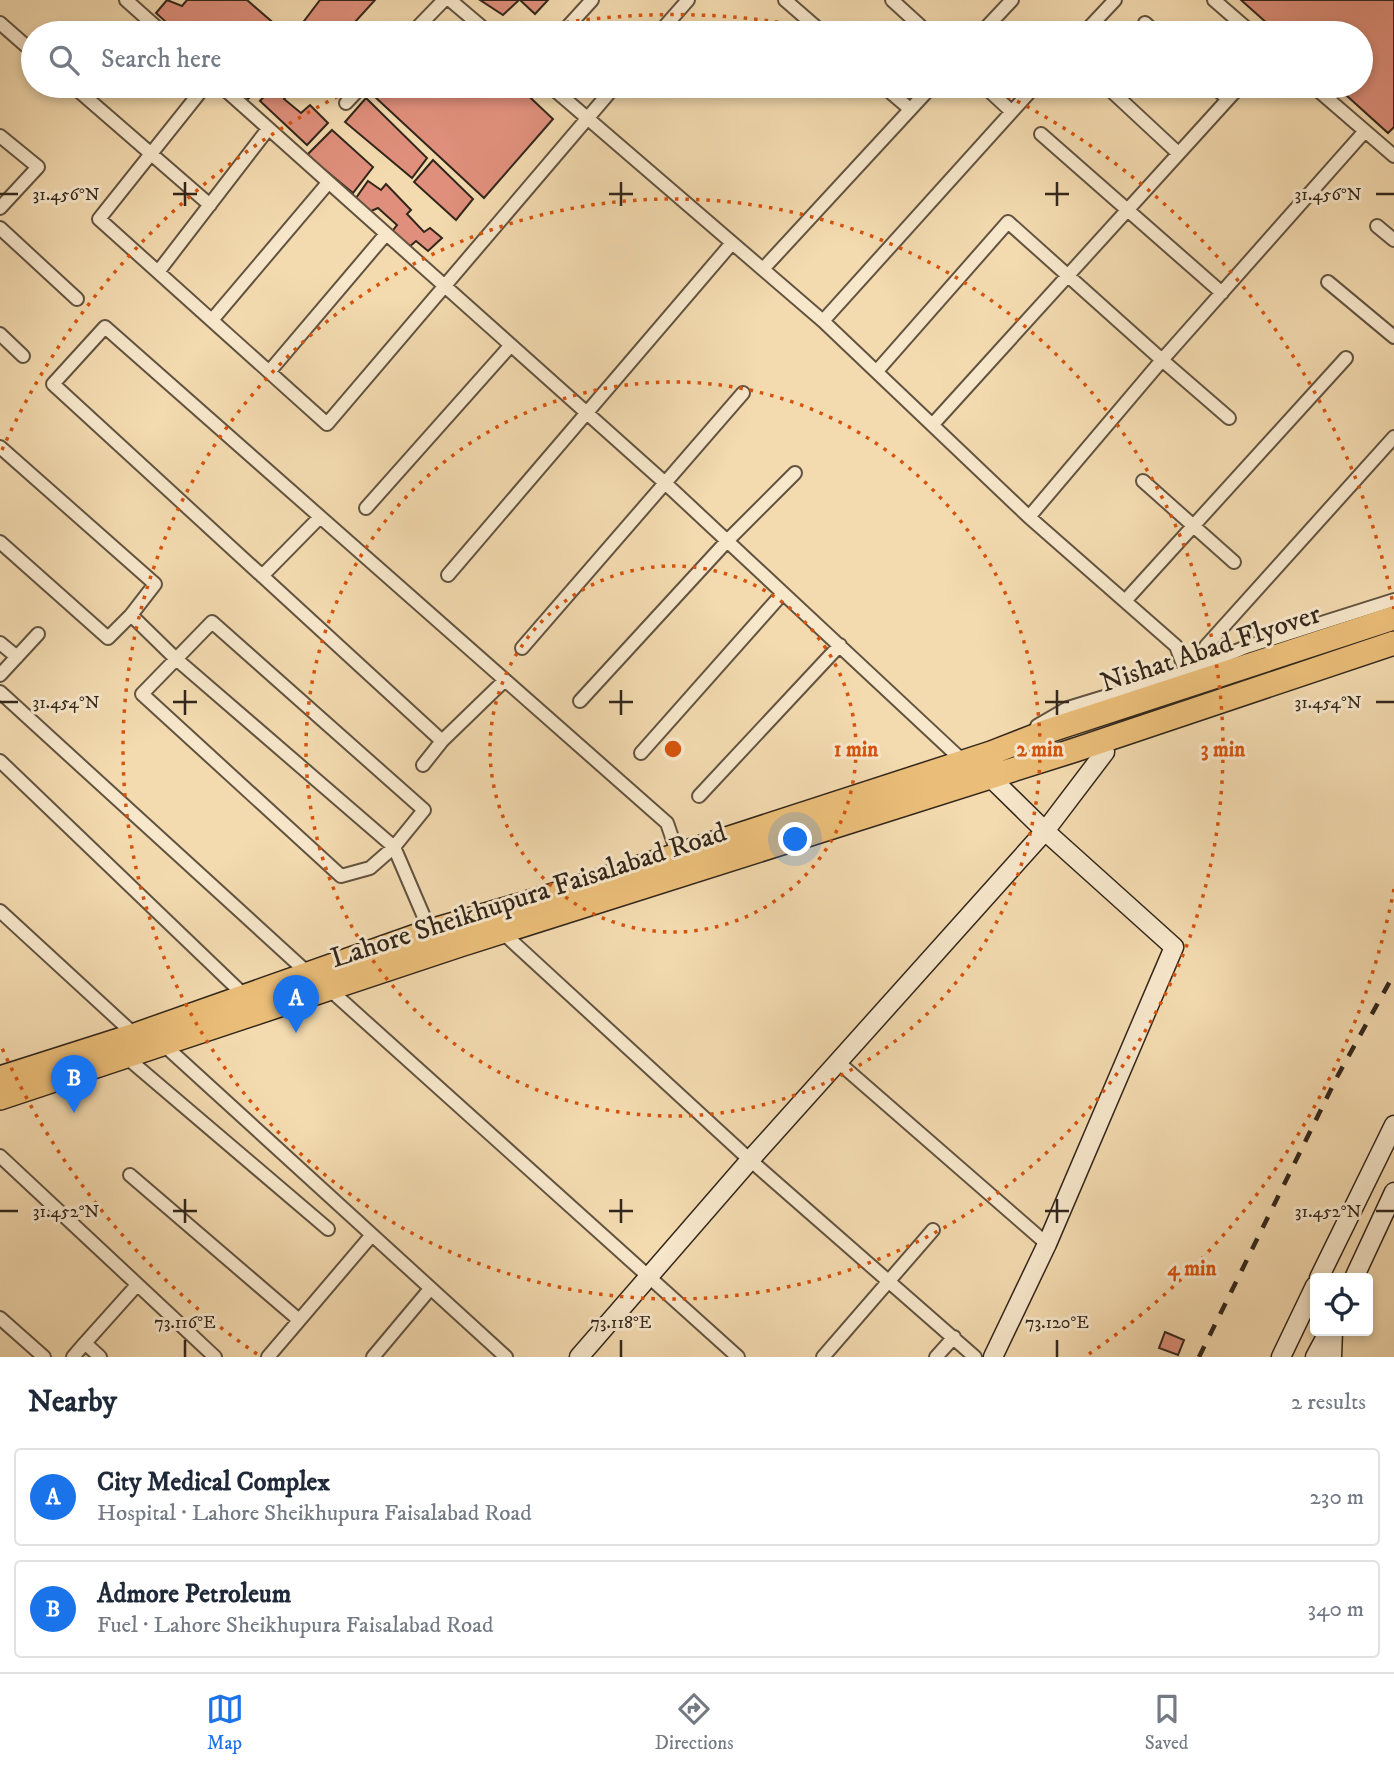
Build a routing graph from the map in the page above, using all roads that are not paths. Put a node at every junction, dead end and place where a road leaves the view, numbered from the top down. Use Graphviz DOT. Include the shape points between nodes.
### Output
graph roads {
  1 [pos="127,0"];
  2 [pos="444,0"];
  3 [pos="450,0"];
  4 [pos="592,0"];
  5 [pos="688,0"];
  6 [pos="785,0"];
  7 [pos="892,0"];
  8 [pos="1012,0"];
  9 [pos="1115,0"];
  10 [pos="1214,0"];
  11 [pos="150,21"];
  12 [pos="424,21"];
  13 [pos="475,21"];
  14 [pos="573,21"];
  15 [pos="670,21"];
  16 [pos="809,21"];
  17 [pos="915,21"];
  18 [pos="992,21"];
  19 [pos="1095,21"];
  20 [pos="1238,21"];
  21 [pos="0,23"];
  22 [pos="21,41"];
  23 [pos="87,98"];
  24 [pos="195,98"];
  25 [pos="234,98"];
  26 [pos="351,98"];
  27 [pos="563,98"];
  28 [pos="604,98"];
  29 [pos="897,98"];
  30 [pos="921,98"];
  31 [pos="997,98"];
  32 [pos="1023,98"];
  33 [pos="1119,98"];
  34 [pos="1327,98"];
  35 [pos="1228,99"];
  36 [pos="346,103"];
  37 [pos="910,109"];
  38 [pos="1011,111"];
  39 [pos="586,119"];
  40 [pos="268,129"];
  41 [pos="1364,131"];
  42 [pos="1041,134"];
  43 [pos="0,136"];
  44 [pos="1178,153"];
  45 [pos="151,154"];
  46 [pos="1394,156"];
  47 [pos="328,183"];
  48 [pos="210,205"];
  49 [pos="0,208"];
  50 [pos="1126,209"];
  51 [pos="1377,226"];
  52 [pos="0,228"];
  53 [pos="386,234"];
  54 [pos="1394,240"];
  55 [pos="732,243"];
  56 [pos="763,269"];
  57 [pos="158,272"];
  58 [pos="1066,274"];
  59 [pos="1328,282"];
  60 [pos="443,285"];
  61 [pos="1222,293"];
  62 [pos="78,299"];
  63 [pos="212,320"];
  64 [pos="823,321"];
  65 [pos="0,334"];
  66 [pos="1394,337"];
  67 [pos="511,345"];
  68 [pos="23,356"];
  69 [pos="1346,358"];
  70 [pos="1162,360"];
  71 [pos="877,371"];
  72 [pos="269,372"];
  73 [pos="743,393"];
  74 [pos="587,412"];
  75 [pos="1229,418"];
  76 [pos="934,423"];
  77 [pos="1394,438"];
  78 [pos="0,447"];
  79 [pos="795,473"];
  80 [pos="1143,481"];
  81 [pos="664,482"];
  82 [pos="366,508"];
  83 [pos="320,517"];
  84 [pos="1029,517"];
  85 [pos="1193,525"];
  86 [pos="727,541"];
  87 [pos="0,542"];
  88 [pos="1234,562"];
  89 [pos="448,575"];
  90 [pos="262,576"];
  91 [pos="783,593"];
  92 [pos="1394,600"];
  93 [pos="1125,601"];
  94 [pos="131,615"];
  95 [pos="1394,618"];
  96 [pos="38,634"];
  97 [pos="0,643"];
  98 [pos="1394,643"];
  99 [pos="840,645"];
  100 [pos="522,648"];
  101 [pos="17,657"];
  102 [pos="175,658"];
  103 [pos="1206,663"];
  104 [pos="1186,672"];
  105 [pos="0,675"];
  106 [pos="505,680"];
  107 [pos="0,692"];
  108 [pos="580,701"];
  109 [pos="1045,732"];
  110 [pos="442,741"];
  111 [pos="1105,752"];
  112 [pos="641,753"];
  113 [pos="991,753"];
  114 [pos="0,761"];
  115 [pos="964,762"];
  116 [pos="423,765"];
  117 [pos="990,777"];
  118 [pos="699,796"];
  119 [pos="1045,831"];
  120 [pos="394,847"];
  121 [pos="678,855"];
  122 [pos="0,911"];
  123 [pos="430,932"];
  124 [pos="502,932"];
  125 [pos="310,975"];
  126 [pos="329,989"];
  127 [pos="245,996"];
  128 [pos="135,1035"];
  129 [pos="164,1045"];
  130 [pos="126,1057"];
  131 [pos="838,1062"];
  132 [pos="0,1078"];
  133 [pos="0,1098"];
  134 [pos="1394,1125"];
  135 [pos="0,1156"];
  136 [pos="750,1160"];
  137 [pos="130,1175"];
  138 [pos="1394,1192"];
  139 [pos="328,1229"];
  140 [pos="933,1230"];
  141 [pos="371,1236"];
  142 [pos="1047,1244"];
  143 [pos="1321,1273"];
  144 [pos="1356,1273"];
  145 [pos="647,1276"];
  146 [pos="889,1281"];
  147 [pos="137,1285"];
  148 [pos="430,1289"];
  149 [pos="1310,1298"];
  150 [pos="0,1318"];
  151 [pos="299,1320"];
  152 [pos="1328,1336"];
  153 [pos="1331,1336"];
  154 [pos="954,1337"];
  155 [pos="85,1343"];
  156 [pos="1287,1352"];
  157 [pos="44,1357"];
  158 [pos="73,1357"];
  159 [pos="100,1357"];
  160 [pos="215,1357"];
  161 [pos="268,1357"];
  162 [pos="373,1357"];
  163 [pos="506,1357"];
  164 [pos="579,1357"];
  165 [pos="738,1357"];
  166 [pos="823,1357"];
  167 [pos="936,1357"];
  168 [pos="975,1357"];
  169 [pos="993,1357"];
  170 [pos="1315,1357"];
  171 [pos="1332,1357"];
  1 -- 11 [label="street"];
  2 -- 12 [label="street"];
  3 -- 13 [label="street"];
  4 -- 14 [label="street"];
  5 -- 15 [label="street"];
  6 -- 16 [label="street"];
  7 -- 17 [label="street"];
  8 -- 18 [label="street"];
  9 -- 19 [label="street"];
  10 -- 20 [label="street"];
  21 -- 22 [label="street"];
  23 -- 45 [label="street"];
  24 -- 45 [label="street"];
  25 -- 40 [label="street"];
  26 -- 36 [label="street"];
  27 -- 39 [label="street"];
  28 -- 39 [label="street"];
  29 -- 37 [label="street"];
  30 -- 37 [label="street"];
  31 -- 38 [label="street"];
  32 -- 38 [label="street"];
  33 -- 44 [label="street"];
  34 -- 41 [label="street"];
  35 -- 44 [label="street"];
  37 -- 56 [label="street"];
  38 -- 64 [label="street"];
  39 -- 55 [label="street"];
  39 -- 60 [label="street"];
  40 -- 47 [label="street"];
  40 -- 48 [label="street"];
  41 -- 46 [label="street"];
  41 -- 61 [label="street"];
  42 -- 50 [label="street"];
  43 -- 49 [label="street" via="38,167"];
  44 -- 50 [label="street"];
  45 -- 48 [label="street"];
  45 -- 57 [label="street" via="99,219"];
  47 -- 53 [label="street"];
  47 -- 63 [label="street"];
  48 -- 57 [label="street"];
  50 -- 58 [label="street"];
  50 -- 61 [label="street"];
  51 -- 54 [label="street"];
  52 -- 62 [label="street"];
  53 -- 60 [label="street"];
  53 -- 72 [label="street"];
  55 -- 56 [label="street"];
  55 -- 74 [label="street"];
  56 -- 64 [label="street"];
  57 -- 63 [label="street"];
  58 -- 70 [label="street"];
  58 -- 71 [label="street" via="1008,222"];
  58 -- 76 [label="street"];
  59 -- 66 [label="street"];
  60 -- 67 [label="street"];
  60 -- 72 [label="street" via="327,424"];
  61 -- 70 [label="street"];
  63 -- 72 [label="street"];
  64 -- 71 [label="street"];
  65 -- 68 [label="street"];
  67 -- 74 [label="street"];
  67 -- 82 [label="street"];
  69 -- 85 [label="street"];
  70 -- 75 [label="street"];
  70 -- 84 [label="street"];
  71 -- 76 [label="street"];
  73 -- 81 [label="street"];
  74 -- 81 [label="street"];
  74 -- 89 [label="street"];
  76 -- 84 [label="street"];
  77 -- 103 [label="street" via="1206,646"];
  78 -- 94 [label="street" via="155,584"];
  79 -- 86 [label="street"];
  80 -- 85 [label="street"];
  81 -- 86 [label="street"];
  81 -- 100 [label="street"];
  83 -- 90 [label="street"];
  83 -- 90 [label="street" via="105,327 53,384"];
  83 -- 106 [label="street"];
  84 -- 93 [label="street"];
  85 -- 88 [label="street"];
  85 -- 93 [label="street"];
  86 -- 91 [label="street"];
  86 -- 108 [label="street"];
  87 -- 94 [label="street" via="108,638"];
  90 -- 110 [label="street"];
  91 -- 99 [label="street"];
  91 -- 112 [label="street"];
  92 -- 103 [label="street"];
  93 -- 104 [label="street" via="1175,646"];
  94 -- 102 [label="street"];
  95 -- 109 [label="highway, Nishat Abad Flyover"];
  96 -- 101 [label="street"];
  97 -- 101 [label="street"];
  98 -- 117 [label="highway, Lahore Sheikhupura Faisalabad Road"];
  99 -- 115 [label="street"];
  99 -- 118 [label="street"];
  101 -- 105 [label="street"];
  102 -- 120 [label="street"];
  102 -- 120 [label="street" via="142,695 341,876 370,868"];
  102 -- 120 [label="street" via="212,621 424,810"];
  103 -- 104 [label="street"];
  104 -- 113 [label="street" via="1069,708"];
  106 -- 110 [label="street"];
  106 -- 121 [label="street" via="667,823"];
  107 -- 125 [label="street"];
  109 -- 113 [label="highway, Lahore Sheikhupura Faisalabad Road"];
  110 -- 116 [label="street"];
  111 -- 119 [label="street"];
  113 -- 115 [label="highway, Lahore Sheikhupura Faisalabad Road"];
  114 -- 127 [label="street"];
  115 -- 121 [label="highway, Lahore Sheikhupura Faisalabad Road"];
  117 -- 119 [label="street"];
  117 -- 124 [label="highway, Lahore Sheikhupura Faisalabad Road"];
  119 -- 131 [label="street"];
  119 -- 142 [label="street" via="1174,947"];
  120 -- 123 [label="street"];
  121 -- 123 [label="highway, Lahore Sheikhupura Faisalabad Road"];
  122 -- 128 [label="street"];
  123 -- 125 [label="highway, Lahore Sheikhupura Faisalabad Road"];
  124 -- 126 [label="highway, Lahore Sheikhupura Faisalabad Road"];
  124 -- 136 [label="street"];
  125 -- 127 [label="highway, Lahore Sheikhupura Faisalabad Road"];
  126 -- 129 [label="highway, Lahore Sheikhupura Faisalabad Road"];
  126 -- 145 [label="street"];
  127 -- 128 [label="highway, Lahore Sheikhupura Faisalabad Road"];
  128 -- 132 [label="highway, Lahore Sheikhupura Faisalabad Road"];
  129 -- 130 [label="highway, Lahore Sheikhupura Faisalabad Road"];
  129 -- 141 [label="street"];
  130 -- 133 [label="highway, Lahore Sheikhupura Faisalabad Road"];
  130 -- 139 [label="street"];
  131 -- 136 [label="street"];
  131 -- 142 [label="street"];
  134 -- 143 [label="street"];
  135 -- 147 [label="street"];
  136 -- 145 [label="street"];
  136 -- 146 [label="street"];
  137 -- 151 [label="street"];
  138 -- 144 [label="street"];
  140 -- 146 [label="street"];
  141 -- 148 [label="street"];
  141 -- 151 [label="street"];
  142 -- 169 [label="street"];
  145 -- 164 [label="street"];
  145 -- 165 [label="street"];
  146 -- 154 [label="street"];
  146 -- 166 [label="street"];
  147 -- 155 [label="street"];
  147 -- 160 [label="street"];
  148 -- 162 [label="street"];
  148 -- 163 [label="street"];
  149 -- 156 [label="street"];
  150 -- 157 [label="street"];
  151 -- 161 [label="street"];
  152 -- 170 [label="street"];
  153 -- 171 [label="street"];
  154 -- 167 [label="street"];
  154 -- 168 [label="street"];
  155 -- 158 [label="street"];
  155 -- 159 [label="street"];
}
